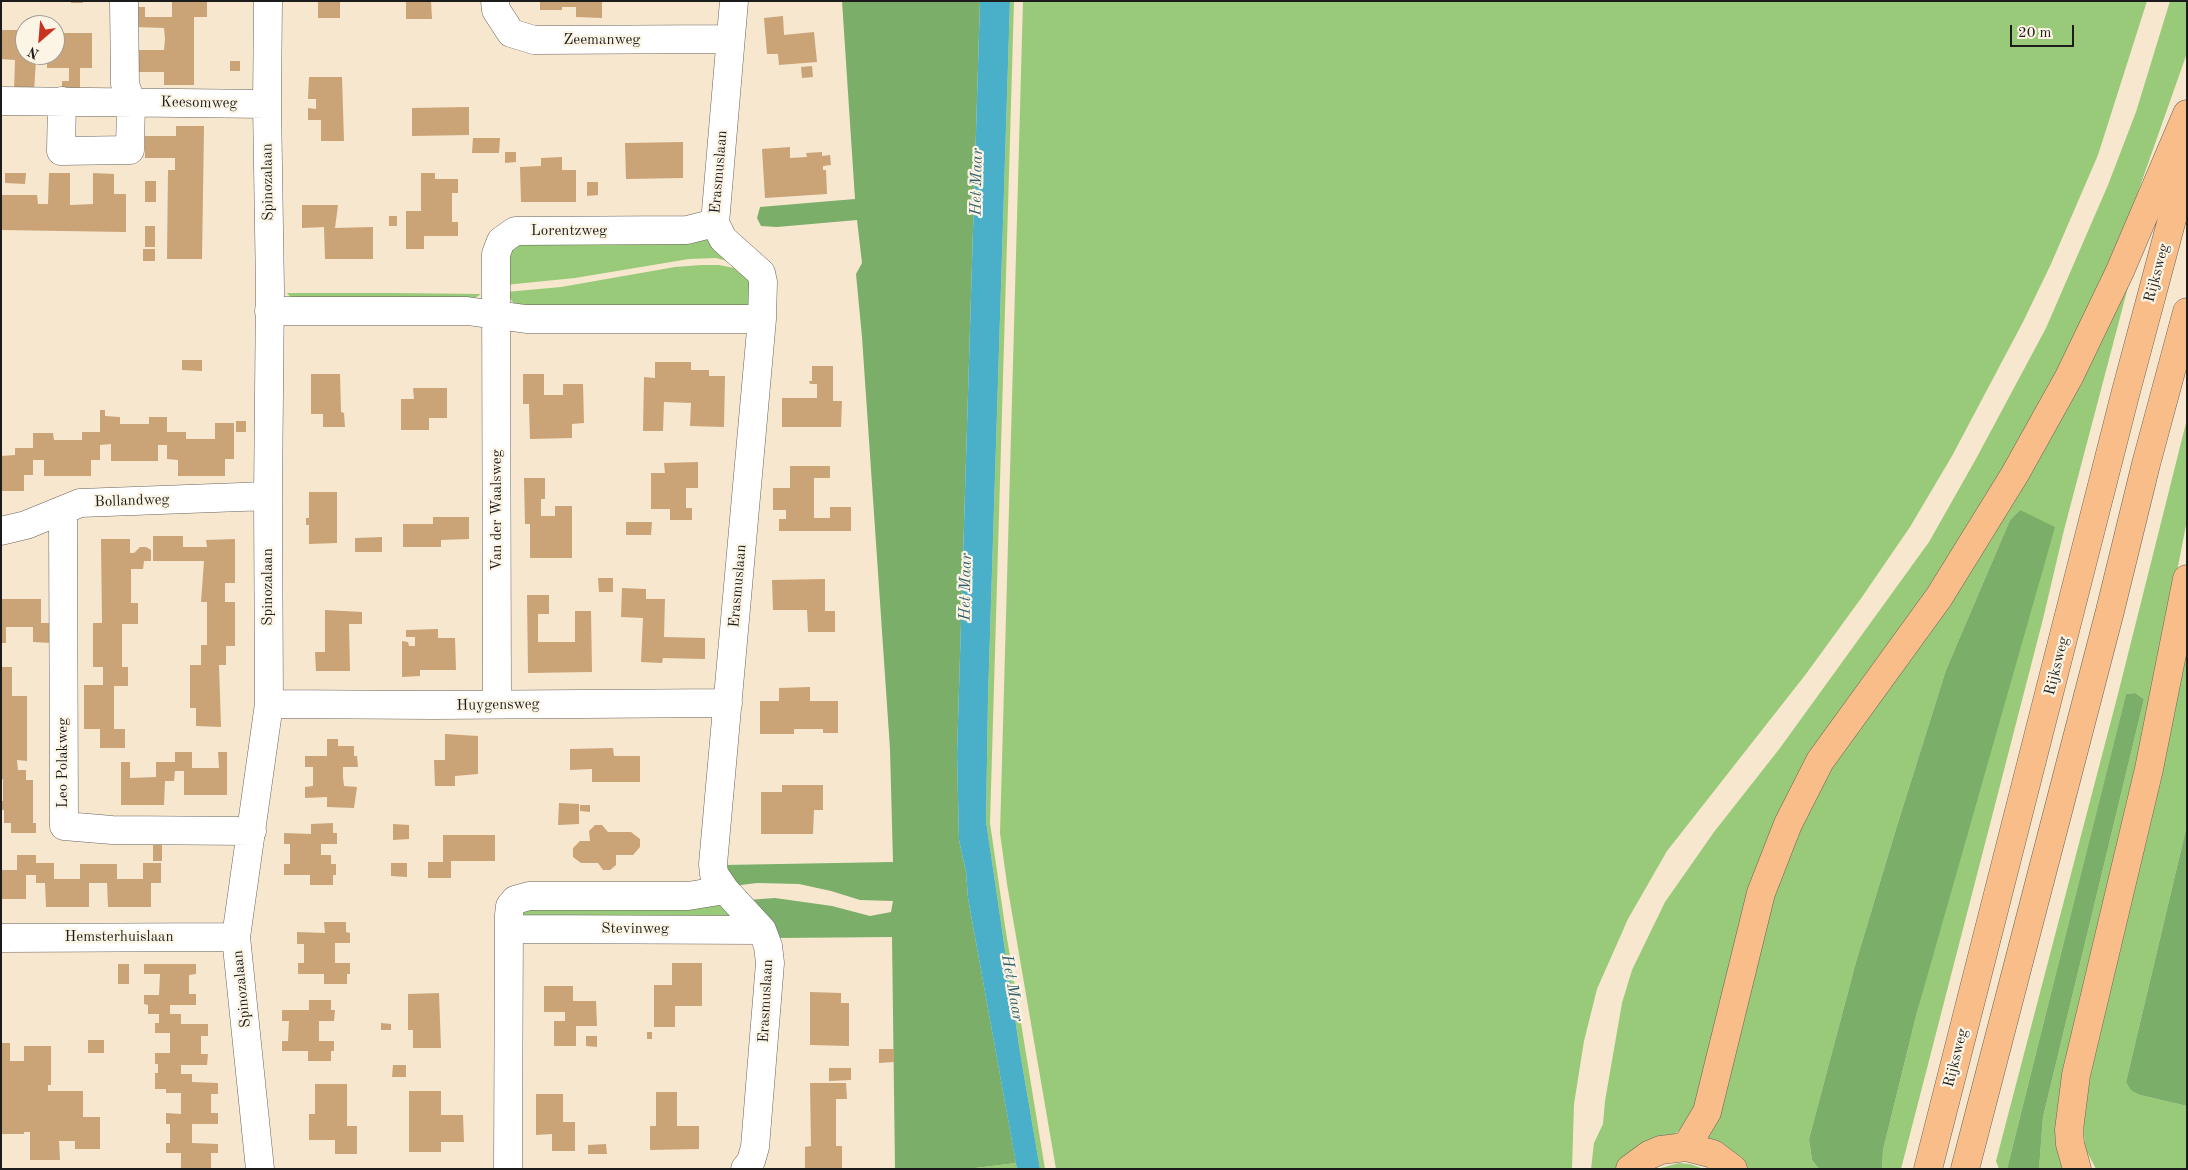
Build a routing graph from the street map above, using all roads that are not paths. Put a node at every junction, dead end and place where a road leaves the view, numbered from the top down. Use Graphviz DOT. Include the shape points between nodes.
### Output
graph roads {
  1 [pos="124,1"];
  2 [pos="268,1"];
  3 [pos="496,1"];
  4 [pos="734,1"];
  5 [pos="730,40"];
  6 [pos="1,101"];
  7 [pos="62,101"];
  8 [pos="131,102"];
  9 [pos="267,104"];
  10 [pos="2187,114"];
  11 [pos="2187,163"];
  12 [pos="715,224"];
  13 [pos="268,311"];
  14 [pos="2187,312"];
  15 [pos="497,316"];
  16 [pos="762,318"];
  17 [pos="268,496"];
  18 [pos="63,511"];
  19 [pos="1,531"];
  20 [pos="2187,579"];
  21 [pos="728,703"];
  22 [pos="269,704"];
  23 [pos="497,704"];
  24 [pos="252,831"];
  25 [pos="725,890"];
  26 [pos="509,929"];
  27 [pos="762,930"];
  28 [pos="236,937"];
  29 [pos="1,938"];
  30 [pos="1686,1147"];
  31 [pos="260,1169"];
  32 [pos="508,1169"];
  33 [pos="745,1169"];
  34 [pos="1630,1169"];
  35 [pos="1734,1169"];
  36 [pos="1928,1169"];
  37 [pos="1965,1169"];
  38 [pos="2077,1169"];
  1 -- 8 [label="street" via="125,84"];
  2 -- 9 [label="street, Spinozalaan"];
  3 -- 5 [label="street, Zeemanweg" via="496,10 511,33 534,40"];
  4 -- 5 [label="street, Erasmuslaan"];
  5 -- 12 [label="street, Erasmuslaan"];
  6 -- 7 [label="street, Keesomweg"];
  7 -- 8 [label="street, Keesomweg"];
  7 -- 8 [label="street" via="61,151 130,150"];
  8 -- 9 [label="street, Keesomweg"];
  9 -- 13 [label="street, Spinozalaan"];
  10 -- 30 [label="main road" via="2120,271 2069,377 1939,598 1820,761 1788,824 1761,893 1707,1112"];
  11 -- 36 [label="main road, Rijksweg"];
  12 -- 15 [label="street, Lorentzweg" via="687,230 515,231 501,241 496,254"];
  12 -- 16 [label="street, Erasmuslaan" via="723,239 760,273 763,282"];
  13 -- 15 [label="street" via="467,311"];
  13 -- 17 [label="street, Spinozalaan"];
  14 -- 37 [label="main road"];
  15 -- 16 [label="street" via="526,319"];
  15 -- 23 [label="street, Van der Waalsweg"];
  16 -- 21 [label="street, Erasmuslaan"];
  17 -- 18 [label="street, Bollandweg" via="80,502"];
  17 -- 22 [label="street, Spinozalaan"];
  18 -- 19 [label="street, Bollandweg"];
  18 -- 24 [label="street, Leo Polakweg" via="64,826 112,830"];
  20 -- 38 [label="main road" via="2149,770 2076,1075 2069,1130"];
  21 -- 23 [label="street, Huygensweg"];
  21 -- 25 [label="street, Erasmuslaan" via="712,864 714,874"];
  22 -- 23 [label="street, Huygensweg"];
  22 -- 24 [label="street, Spinozalaan"];
  24 -- 28 [label="street, Spinozalaan"];
  25 -- 26 [label="street" via="688,896 529,896 515,900 510,906"];
  25 -- 27 [label="street, Erasmuslaan"];
  26 -- 27 [label="street, Stevinweg"];
  26 -- 32 [label="street"];
  27 -- 33 [label="street, Erasmuslaan" via="770,963 755,1147"];
  28 -- 29 [label="street, Hemsterhuislaan"];
  28 -- 31 [label="street, Spinozalaan"];
  30 -- 34 [label="main road" via="1649,1154"];
  30 -- 35 [label="main road" via="1713,1154"];
}
